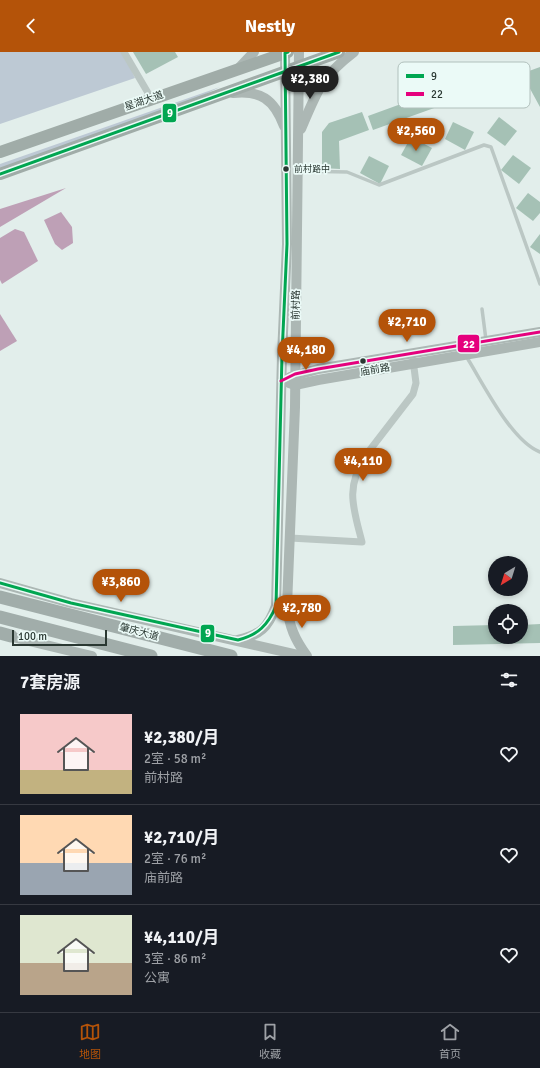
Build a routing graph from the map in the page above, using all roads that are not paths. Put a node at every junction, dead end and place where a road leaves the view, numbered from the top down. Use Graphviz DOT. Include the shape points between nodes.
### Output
graph roads {
  1 [pos="124,52"];
  2 [pos="254,52"];
  3 [pos="286,52"];
  4 [pos="300,52"];
  5 [pos="339,52"];
  6 [pos="354,52"];
  7 [pos="300,65"];
  8 [pos="237,70"];
  9 [pos="286,70"];
  10 [pos="219,95"];
  11 [pos="151,98"];
  12 [pos="286,131"];
  13 [pos="298,134"];
  14 [pos="0,152"];
  15 [pos="298,171"];
  16 [pos="0,174"];
  17 [pos="540,284"];
  18 [pos="482,309"];
  19 [pos="540,332"];
  20 [pos="486,341"];
  21 [pos="540,342"];
  22 [pos="465,355"];
  23 [pos="413,359"];
  24 [pos="295,374"];
  25 [pos="281,381"];
  26 [pos="295,385"];
  27 [pos="540,452"];
  28 [pos="290,538"];
  29 [pos="0,583"];
  30 [pos="0,591"];
  31 [pos="0,597"];
  32 [pos="25,602"];
  33 [pos="0,617"];
  34 [pos="4,635"];
  35 [pos="83,638"];
  36 [pos="238,640"];
  37 [pos="92,656"];
  38 [pos="113,656"];
  39 [pos="152,656"];
  40 [pos="231,656"];
  41 [pos="303,656"];
  42 [pos="307,656"];
  1 -- 11 [label="street"];
  2 -- 8 [label="street"];
  3 -- 8 [label="main road, 星湖大道"];
  3 -- 9 [label="street, 前村路"];
  4 -- 7 [label="street, 前村路"];
  5 -- 7 [label="main road, 星湖大道"];
  6 -- 13 [label="street" via="332,70 320,86"];
  7 -- 9 [label="main road, 星湖大道"];
  7 -- 13 [label="street, 前村路"];
  8 -- 11 [label="main road, 星湖大道"];
  9 -- 10 [label="main road, 星湖大道"];
  9 -- 12 [label="street, 前村路"];
  10 -- 12 [label="street" via="243,92 256,93 266,98 278,112"];
  10 -- 16 [label="main road, 星湖大道"];
  11 -- 14 [label="main road, 星湖大道"];
  12 -- 25 [label="street, 前村路" via="287,244"];
  13 -- 15 [label="street, 前村路"];
  15 -- 17 [label="lane" via="347,172 379,186 484,145 491,147"];
  15 -- 24 [label="street, 前村路"];
  18 -- 20 [label="lane"];
  19 -- 20 [label="street, 庙前路"];
  20 -- 23 [label="street, 庙前路"];
  21 -- 22 [label="street, 庙前路"];
  22 -- 23 [label="street, 庙前路"];
  22 -- 27 [label="lane" via="504,420"];
  23 -- 24 [label="street, 庙前路"];
  23 -- 26 [label="street, 庙前路"];
  23 -- 28 [label="street" via="416,383 412,394 359,465 354,480 351,500 362,542"];
  24 -- 25 [label="street, 庙前路"];
  24 -- 26 [label="street, 前村路"];
  25 -- 26 [label="street, 庙前路"];
  25 -- 36 [label="street, 前村路" via="276,606 271,620 261,632"];
  26 -- 28 [label="street, 前村路"];
  28 -- 42 [label="street, 前村路" via="287,606 293,634"];
  29 -- 36 [label="street" via="71,603"];
  30 -- 32 [label="highway"];
  31 -- 32 [label="highway, 肇庆大道"];
  32 -- 40 [label="highway, 肇庆大道"];
  33 -- 35 [label="highway, 肇庆大道"];
  34 -- 37 [label="street"];
  35 -- 38 [label="highway"];
  35 -- 39 [label="highway, 肇庆大道"];
  36 -- 41 [label="street"];
}
